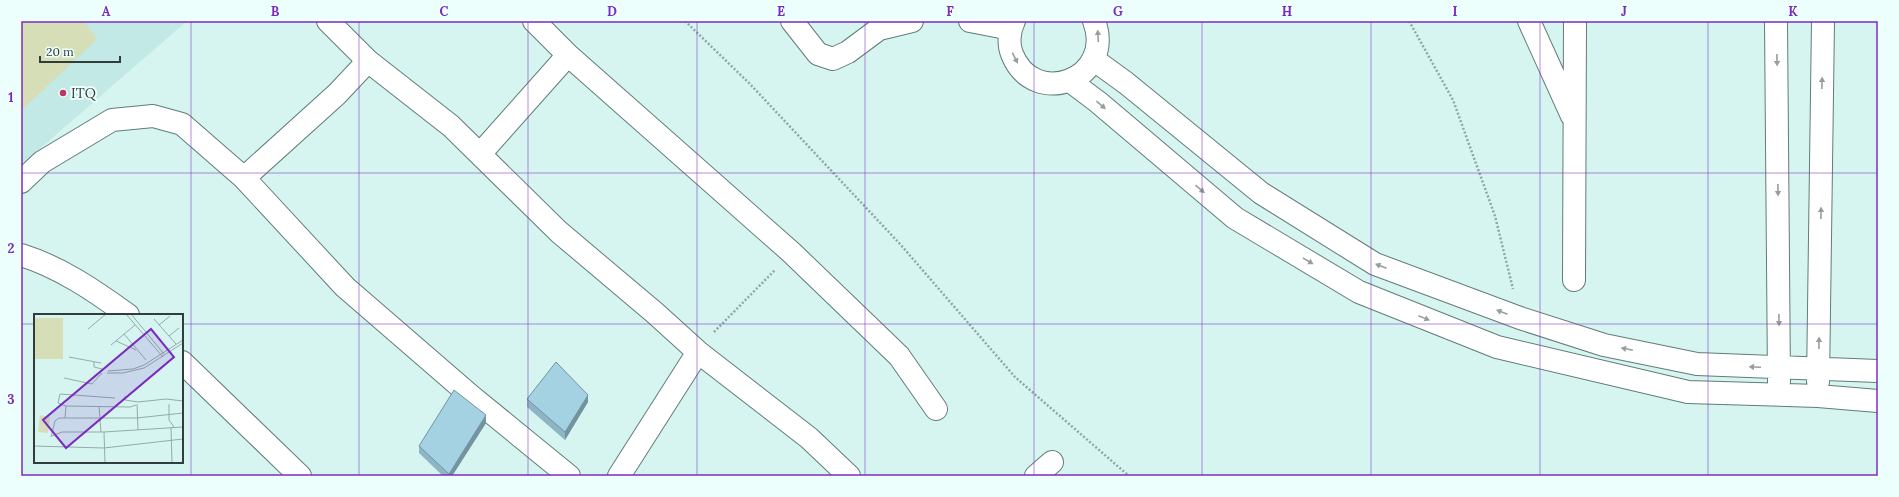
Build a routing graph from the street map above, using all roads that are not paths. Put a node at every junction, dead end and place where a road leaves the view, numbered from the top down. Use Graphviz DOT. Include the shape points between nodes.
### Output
graph roads {
  1 [pos="328,21"];
  2 [pos="534,21"];
  3 [pos="792,21"];
  4 [pos="912,21"];
  5 [pos="970,21"];
  6 [pos="1094,21"];
  7 [pos="1529,21"];
  8 [pos="1576,21"];
  9 [pos="1776,21"];
  10 [pos="1823,21"];
  11 [pos="1012,25"];
  12 [pos="568,55"];
  13 [pos="1093,59"];
  14 [pos="368,62"];
  15 [pos="1070,81"];
  16 [pos="1575,122"];
  17 [pos="480,154"];
  18 [pos="244,178"];
  19 [pos="21,182"];
  20 [pos="21,255"];
  21 [pos="1574,280"];
  22 [pos="127,314"];
  23 [pos="698,352"];
  24 [pos="183,363"];
  25 [pos="1780,368"];
  26 [pos="1819,368"];
  27 [pos="1878,371"];
  28 [pos="1779,395"];
  29 [pos="1818,396"];
  30 [pos="1878,401"];
  31 [pos="936,409"];
  32 [pos="1052,462"];
  33 [pos="300,476"];
  34 [pos="569,476"];
  35 [pos="619,476"];
  36 [pos="849,476"];
  37 [pos="1036,476"];
  1 -- 14 [label="street"];
  2 -- 12 [label="street"];
  3 -- 4 [label="street" via="818,54 833,59 848,52 878,29"];
  5 -- 11 [label="street"];
  13 -- 6 [label="street, one-way" via="1098,42 1098,30"];
  7 -- 16 [label="street"];
  8 -- 16 [label="street"];
  9 -- 25 [label="street, one-way"];
  26 -- 10 [label="street, one-way"];
  11 -- 15 [label="street, one-way" via="1010,49 1023,71 1045,83 1058,84"];
  12 -- 17 [label="street"];
  12 -- 31 [label="street" via="792,253 899,356"];
  13 -- 15 [label="street" via="1081,75"];
  25 -- 13 [label="street, one-way" via="1697,364 1604,345 1520,318 1374,264 1261,194"];
  14 -- 17 [label="street" via="451,126"];
  14 -- 18 [label="street" via="337,94"];
  15 -- 28 [label="street, one-way" via="1235,218 1359,292 1497,347 1688,392"];
  16 -- 21 [label="street"];
  17 -- 23 [label="street" via="558,232"];
  18 -- 19 [label="street" via="182,124 153,116 112,120 42,162"];
  18 -- 34 [label="street" via="346,287 471,396"];
  20 -- 22 [label="street" via="37,260 98,293"];
  23 -- 35 [label="street"];
  23 -- 36 [label="street" via="809,438"];
  24 -- 33 [label="street"];
  25 -- 26 [label="street"];
  25 -- 28 [label="street"];
  26 -- 27 [label="street"];
  26 -- 29 [label="street"];
  28 -- 29 [label="street"];
  29 -- 30 [label="street"];
  32 -- 37 [label="street"];
}
